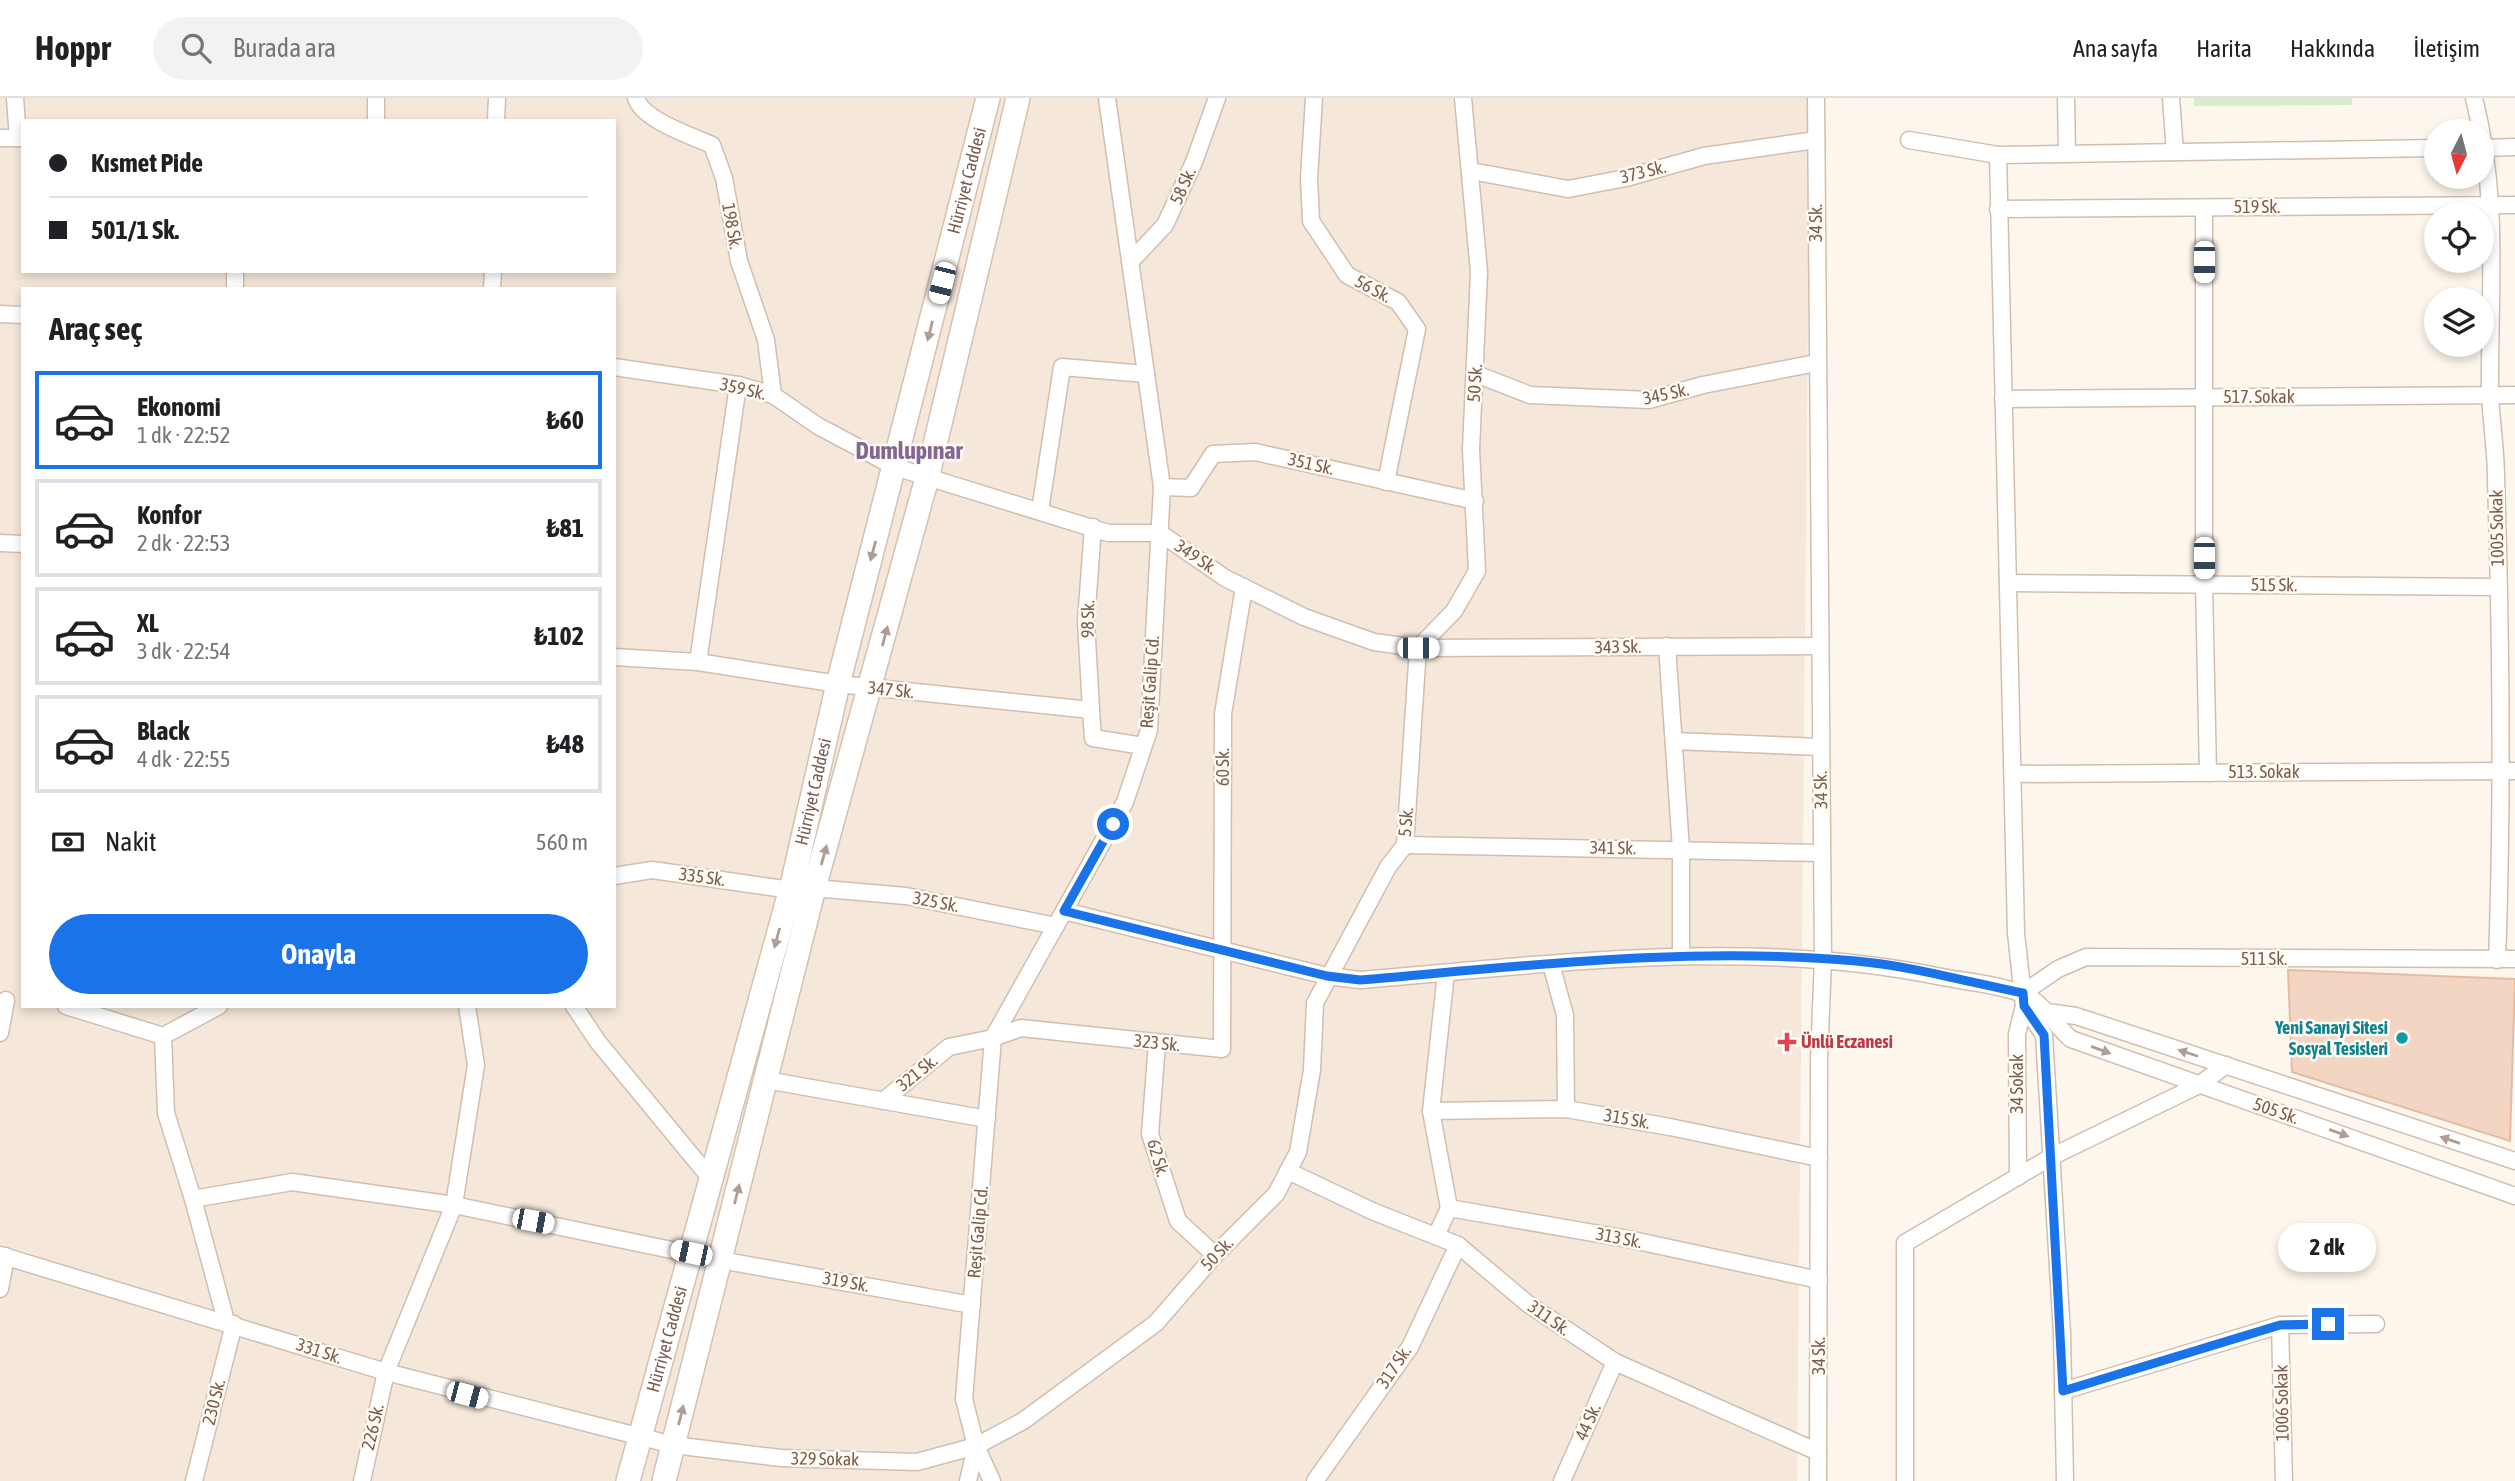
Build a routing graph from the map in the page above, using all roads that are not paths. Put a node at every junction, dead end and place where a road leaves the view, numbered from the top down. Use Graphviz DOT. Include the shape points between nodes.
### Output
graph roads {
  1 [pos="15,98"];
  2 [pos="376,98"];
  3 [pos="497,98"];
  4 [pos="636,98"];
  5 [pos="988,98"];
  6 [pos="1018,98"];
  7 [pos="1107,98"];
  8 [pos="1217,98"];
  9 [pos="1314,98"];
  10 [pos="1463,98"];
  11 [pos="1816,98"];
  12 [pos="2066,98"];
  13 [pos="2171,98"];
  14 [pos="2474,98"];
  15 [pos="376,119"];
  16 [pos="496,119"];
  17 [pos="2478,119"];
  18 [pos="0,138"];
  19 [pos="20,138"];
  20 [pos="1816,140"];
  21 [pos="1909,140"];
  22 [pos="2515,147"];
  23 [pos="2424,148"];
  24 [pos="2494,148"];
  25 [pos="2175,152"];
  26 [pos="2067,154"];
  27 [pos="1998,155"];
  28 [pos="1471,171"];
  29 [pos="2494,205"];
  30 [pos="2515,205"];
  31 [pos="2424,206"];
  32 [pos="2204,208"];
  33 [pos="1998,209"];
  34 [pos="1130,262"];
  35 [pos="2492,273"];
  36 [pos="0,314"];
  37 [pos="21,315"];
  38 [pos="1816,363"];
  39 [pos="616,367"];
  40 [pos="1146,374"];
  41 [pos="1476,374"];
  42 [pos="738,385"];
  43 [pos="773,395"];
  44 [pos="2515,395"];
  45 [pos="2490,396"];
  46 [pos="2205,397"];
  47 [pos="2003,399"];
  48 [pos="895,467"];
  49 [pos="927,478"];
  50 [pos="1386,482"];
  51 [pos="1162,487"];
  52 [pos="1475,501"];
  53 [pos="1040,511"];
  54 [pos="1093,527"];
  55 [pos="1160,533"];
  56 [pos="0,543"];
  57 [pos="21,544"];
  58 [pos="2008,583"];
  59 [pos="2204,584"];
  60 [pos="1244,587"];
  61 [pos="2498,587"];
  62 [pos="1667,646"];
  63 [pos="1819,646"];
  64 [pos="1418,648"];
  65 [pos="616,657"];
  66 [pos="698,662"];
  67 [pos="838,684"];
  68 [pos="871,688"];
  69 [pos="1091,710"];
  70 [pos="1674,741"];
  71 [pos="1143,746"];
  72 [pos="1820,747"];
  73 [pos="2508,771"];
  74 [pos="2208,773"];
  75 [pos="2013,774"];
  76 [pos="1405,845"];
  77 [pos="1681,849"];
  78 [pos="1821,853"];
  79 [pos="616,876"];
  80 [pos="814,888"];
  81 [pos="791,890"];
  82 [pos="1060,919"];
  83 [pos="1223,949"];
  84 [pos="1681,955"];
  85 [pos="1823,959"];
  86 [pos="2515,959"];
  87 [pos="2497,960"];
  88 [pos="1859,961"];
  89 [pos="1551,964"];
  90 [pos="1446,973"];
  91 [pos="1327,976"];
  92 [pos="3,1000"];
  93 [pos="2023,1000"];
  94 [pos="21,1002"];
  95 [pos="215,1008"];
  96 [pos="467,1008"];
  97 [pos="576,1008"];
  98 [pos="85,1009"];
  99 [pos="2047,1012"];
  100 [pos="0,1033"];
  101 [pos="163,1036"];
  102 [pos="993,1038"];
  103 [pos="1157,1043"];
  104 [pos="2226,1065"];
  105 [pos="766,1080"];
  106 [pos="2199,1084"];
  107 [pos="883,1101"];
  108 [pos="1566,1109"];
  109 [pos="1432,1111"];
  110 [pos="987,1119"];
  111 [pos="2051,1157"];
  112 [pos="1819,1158"];
  113 [pos="2515,1161"];
  114 [pos="1288,1171"];
  115 [pos="2018,1177"];
  116 [pos="710,1179"];
  117 [pos="2515,1196"];
  118 [pos="193,1199"];
  119 [pos="454,1205"];
  120 [pos="1449,1208"];
  121 [pos="1436,1236"];
  122 [pos="1458,1245"];
  123 [pos="691,1253"];
  124 [pos="1215,1255"];
  125 [pos="3,1256"];
  126 [pos="720,1260"];
  127 [pos="1819,1280"];
  128 [pos="0,1289"];
  129 [pos="972,1304"];
  130 [pos="230,1322"];
  131 [pos="2376,1324"];
  132 [pos="2280,1325"];
  133 [pos="1615,1362"];
  134 [pos="386,1373"];
  135 [pos="2063,1391"];
  136 [pos="640,1436"];
  137 [pos="673,1446"];
  138 [pos="976,1446"];
  139 [pos="1818,1452"];
  140 [pos="194,1481"];
  141 [pos="362,1481"];
  142 [pos="628,1481"];
  143 [pos="664,1481"];
  144 [pos="968,1481"];
  145 [pos="992,1481"];
  146 [pos="1315,1481"];
  147 [pos="1562,1481"];
  148 [pos="1818,1481"];
  149 [pos="1905,1481"];
  150 [pos="2065,1481"];
  151 [pos="2284,1481"];
  1 -- 19 [label="street"];
  2 -- 15 [label="street"];
  3 -- 16 [label="street"];
  4 -- 43 [label="street, 198 Sk." via="660,122 712,145 724,178 739,261 766,340"];
  5 -- 48 [label="main road, Hürriyet Caddesi, one-way"];
  6 -- 49 [label="main road, Hürriyet Caddesi"];
  7 -- 34 [label="street, Reşit Galip Cd."];
  8 -- 34 [label="street, 58 Sk." via="1165,225"];
  9 -- 50 [label="street, 56 Sk." via="1308,178 1311,221 1347,275 1398,302 1417,329"];
  10 -- 28 [label="street, 50 Sk."];
  11 -- 20 [label="street, 34 Sk."];
  12 -- 26 [label="street"];
  13 -- 25 [label="street"];
  14 -- 17 [label="street, 1005 Sokak"];
  18 -- 19 [label="street"];
  20 -- 28 [label="street, 373 Sk." via="1704,156 1568,189"];
  20 -- 38 [label="street, 34 Sk."];
  21 -- 27 [label="street"];
  22 -- 24 [label="street"];
  23 -- 25 [label="street"];
  25 -- 26 [label="street"];
  26 -- 27 [label="street"];
  27 -- 33 [label="street"];
  28 -- 41 [label="street, 50 Sk." via="1479,272"];
  29 -- 30 [label="street, 519 Sk."];
  31 -- 32 [label="street, 519 Sk."];
  32 -- 33 [label="street, 519 Sk."];
  32 -- 46 [label="street"];
  33 -- 47 [label="street"];
  34 -- 40 [label="street, Reşit Galip Cd."];
  35 -- 45 [label="street, 1005 Sokak"];
  36 -- 37 [label="street"];
  38 -- 41 [label="street, 345 Sk." via="1649,400 1530,396"];
  38 -- 63 [label="street, 34 Sk."];
  39 -- 42 [label="street, 359 Sk."];
  40 -- 51 [label="street, Reşit Galip Cd."];
  40 -- 53 [label="street" via="1062,366"];
  41 -- 52 [label="street, 50 Sk." via="1471,449"];
  42 -- 43 [label="street, 359 Sk."];
  42 -- 66 [label="street"];
  43 -- 48 [label="street, 359 Sk." via="818,426"];
  44 -- 45 [label="street, 517. Sokak"];
  45 -- 46 [label="street, 517. Sokak"];
  45 -- 61 [label="street, 1005 Sokak"];
  46 -- 47 [label="street, 517. Sokak"];
  46 -- 59 [label="street"];
  47 -- 58 [label="street"];
  48 -- 49 [label="street, 359 Sk."];
  48 -- 67 [label="main road, Hürriyet Caddesi, one-way"];
  49 -- 53 [label="street, 349 Sk."];
  68 -- 49 [label="main road, Hürriyet Caddesi, one-way"];
  50 -- 51 [label="street, 351 Sk." via="1255,452 1213,454 1191,488"];
  50 -- 52 [label="street, 351 Sk."];
  51 -- 55 [label="street, Reşit Galip Cd."];
  52 -- 64 [label="street, 50 Sk." via="1477,571 1454,611"];
  53 -- 54 [label="street, 349 Sk."];
  54 -- 55 [label="street, 349 Sk." via="1108,533"];
  54 -- 69 [label="street, 98 Sk." via="1086,621"];
  55 -- 60 [label="street, 349 Sk."];
  55 -- 71 [label="street, Reşit Galip Cd." via="1149,730"];
  56 -- 57 [label="street"];
  58 -- 59 [label="street, 515 Sk."];
  58 -- 75 [label="street"];
  59 -- 61 [label="street, 515 Sk."];
  59 -- 74 [label="street"];
  60 -- 64 [label="street, 349 Sk." via="1304,617 1374,642"];
  60 -- 83 [label="street, 60 Sk." via="1223,714"];
  61 -- 73 [label="street, 1005 Sokak"];
  62 -- 63 [label="street, 343 Sk."];
  62 -- 64 [label="street, 343 Sk."];
  62 -- 70 [label="street"];
  63 -- 72 [label="street, 34 Sk."];
  64 -- 76 [label="street, 5 Sk."];
  65 -- 66 [label="street, 347 Sk."];
  66 -- 67 [label="street, 347 Sk."];
  67 -- 68 [label="street, 347 Sk."];
  67 -- 81 [label="main road, Hürriyet Caddesi"];
  68 -- 69 [label="street, 347 Sk."];
  80 -- 68 [label="main road, Hürriyet Caddesi, one-way"];
  69 -- 71 [label="street" via="1093,738"];
  70 -- 72 [label="street"];
  70 -- 77 [label="street"];
  71 -- 82 [label="street, Reşit Galip Cd." via="1125,802"];
  72 -- 78 [label="street, 34 Sk."];
  73 -- 74 [label="street, 513. Sokak"];
  73 -- 87 [label="street, 1005 Sokak"];
  74 -- 75 [label="street, 513. Sokak"];
  75 -- 93 [label="street"];
  76 -- 77 [label="street, 341 Sk."];
  76 -- 91 [label="street, 5 Sk."];
  77 -- 78 [label="street, 341 Sk."];
  77 -- 84 [label="street"];
  78 -- 85 [label="street, 34 Sk."];
  79 -- 81 [label="street, 335 Sk." via="652,870"];
  80 -- 81 [label="street, 335 Sk."];
  80 -- 82 [label="street, 325 Sk."];
  80 -- 105 [label="main road, Hürriyet Caddesi"];
  81 -- 116 [label="main road, Hürriyet Caddesi, one-way"];
  82 -- 83 [label="street, 325 Sk."];
  82 -- 102 [label="street, Reşit Galip Cd."];
  83 -- 91 [label="street, 325 Sk."];
  83 -- 103 [label="street, 323 Sk." via="1222,1049"];
  84 -- 85 [label="street, 325 Sk."];
  84 -- 89 [label="street, 325 Sk."];
  85 -- 88 [label="street, 325 Sk."];
  85 -- 112 [label="street, 34 Sk."];
  86 -- 87 [label="street, 511 Sk."];
  87 -- 93 [label="street, 511 Sk." via="2086,957 2058,969"];
  88 -- 93 [label="street, 505 Sk."];
  89 -- 90 [label="street, 325 Sk."];
  89 -- 108 [label="street" via="1564,1015"];
  90 -- 91 [label="street, 325 Sk." via="1360,980"];
  90 -- 109 [label="street"];
  91 -- 114 [label="street, 50 Sk." via="1315,1003 1312,1070 1298,1153"];
  92 -- 94 [label="street"];
  92 -- 100 [label="street"];
  93 -- 99 [label="street, 505 Sk."];
  93 -- 111 [label="street" via="2044,1035"];
  93 -- 115 [label="street, 34 Sokak" via="2017,1034"];
  95 -- 101 [label="street"];
  96 -- 119 [label="street, 226 Sk." via="477,1065"];
  97 -- 116 [label="street" via="598,1042"];
  98 -- 101 [label="street"];
  104 -- 99 [label="street, 505 Sk., one-way" via="2076,1016"];
  99 -- 106 [label="street, 505 Sk., one-way" via="2070,1039"];
  101 -- 118 [label="street" via="166,1113"];
  102 -- 103 [label="street, 323 Sk." via="1021,1028"];
  102 -- 107 [label="street, 321 Sk." via="949,1047"];
  102 -- 110 [label="street, Reşit Galip Cd."];
  103 -- 124 [label="street, 62 Sk." via="1150,1135 1178,1221"];
  104 -- 106 [label="street"];
  113 -- 104 [label="street, 505 Sk., one-way"];
  105 -- 107 [label="street, 321 Sk."];
  126 -- 105 [label="main road, Hürriyet Caddesi, one-way"];
  106 -- 111 [label="street"];
  106 -- 117 [label="street, 505 Sk., one-way"];
  107 -- 110 [label="street, 321 Sk."];
  108 -- 109 [label="street, 315 Sk."];
  108 -- 112 [label="street, 315 Sk."];
  109 -- 120 [label="street"];
  110 -- 129 [label="street, Reşit Galip Cd."];
  111 -- 115 [label="street"];
  111 -- 135 [label="street"];
  112 -- 127 [label="street, 34 Sk."];
  114 -- 121 [label="street, 311 Sk." via="1372,1212"];
  114 -- 124 [label="street, 50 Sk." via="1276,1194"];
  115 -- 149 [label="street" via="1905,1243"];
  116 -- 123 [label="main road, Hürriyet Caddesi"];
  118 -- 119 [label="street, 319 Sk." via="292,1182"];
  118 -- 130 [label="street"];
  119 -- 123 [label="street, 319 Sk."];
  119 -- 134 [label="street, 226 Sk."];
  120 -- 121 [label="street"];
  120 -- 127 [label="street, 313 Sk." via="1628,1239"];
  121 -- 122 [label="street, 311 Sk."];
  122 -- 133 [label="street, 311 Sk." via="1528,1304"];
  122 -- 146 [label="street, 317 Sk." via="1410,1347"];
  123 -- 126 [label="street, 319 Sk."];
  123 -- 136 [label="main road, Hürriyet Caddesi"];
  124 -- 138 [label="street, 50 Sk." via="1156,1324 1023,1421"];
  125 -- 128 [label="street"];
  125 -- 130 [label="street, 331 Sk."];
  126 -- 129 [label="street, 319 Sk."];
  137 -- 126 [label="main road, Hürriyet Caddesi, one-way"];
  127 -- 139 [label="street, 34 Sk."];
  129 -- 138 [label="street, Reşit Galip Cd." via="964,1399"];
  130 -- 134 [label="street, 331 Sk."];
  130 -- 140 [label="street, 230 Sk."];
  131 -- 132 [label="street"];
  132 -- 135 [label="street"];
  132 -- 151 [label="street, 1006 Sokak"];
  133 -- 139 [label="street, 311 Sk."];
  133 -- 147 [label="street, 44 Sk."];
  134 -- 136 [label="street, 331 Sk."];
  134 -- 141 [label="street, 226 Sk."];
  135 -- 150 [label="street"];
  136 -- 137 [label="street, 329 Sokak"];
  136 -- 142 [label="main road, Hürriyet Caddesi"];
  137 -- 138 [label="street, 329 Sokak" via="781,1458 917,1462"];
  137 -- 143 [label="main road, Hürriyet Caddesi"];
  138 -- 144 [label="street, Reşit Galip Cd."];
  138 -- 145 [label="street"];
  139 -- 148 [label="street, 34 Sk."];
}
